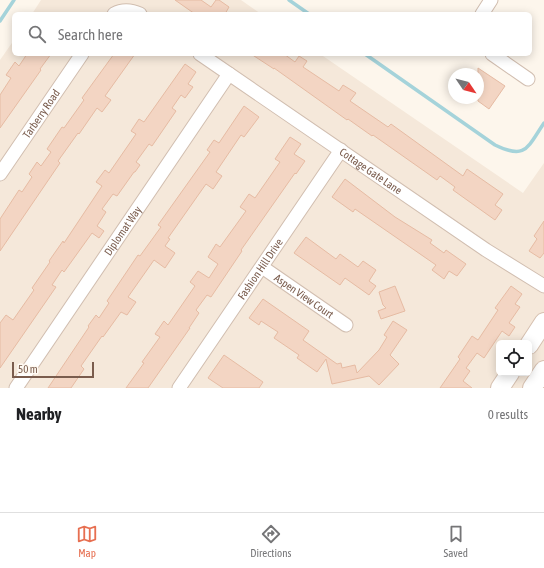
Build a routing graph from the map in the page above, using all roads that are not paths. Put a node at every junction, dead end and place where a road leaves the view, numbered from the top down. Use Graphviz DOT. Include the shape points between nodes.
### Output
graph roads {
  1 [pos="491,0"];
  2 [pos="119,12"];
  3 [pos="136,12"];
  4 [pos="483,12"];
  5 [pos="81,56"];
  6 [pos="203,56"];
  7 [pos="495,56"];
  8 [pos="229,74"];
  9 [pos="528,79"];
  10 [pos="341,150"];
  11 [pos="0,174"];
  12 [pos="262,267"];
  13 [pos="544,286"];
  14 [pos="544,322"];
  15 [pos="346,325"];
  16 [pos="532,340"];
  17 [pos="508,376"];
  18 [pos="16,388"];
  19 [pos="179,388"];
  20 [pos="500,388"];
  1 -- 4 [label="street"];
  2 -- 3 [label="street"];
  5 -- 11 [label="street, Tarberry Road"];
  6 -- 8 [label="street, Cottage Gate Lane"];
  7 -- 9 [label="street"];
  8 -- 10 [label="street, Cottage Gate Lane"];
  8 -- 18 [label="street, Diplomat Way"];
  10 -- 12 [label="street, Fashion Hill Drive"];
  10 -- 13 [label="street, Cottage Gate Lane" via="486,250"];
  12 -- 15 [label="street, Aspen View Court"];
  12 -- 19 [label="street, Fashion Hill Drive"];
  14 -- 16 [label="main road"];
  17 -- 20 [label="main road"];
}
